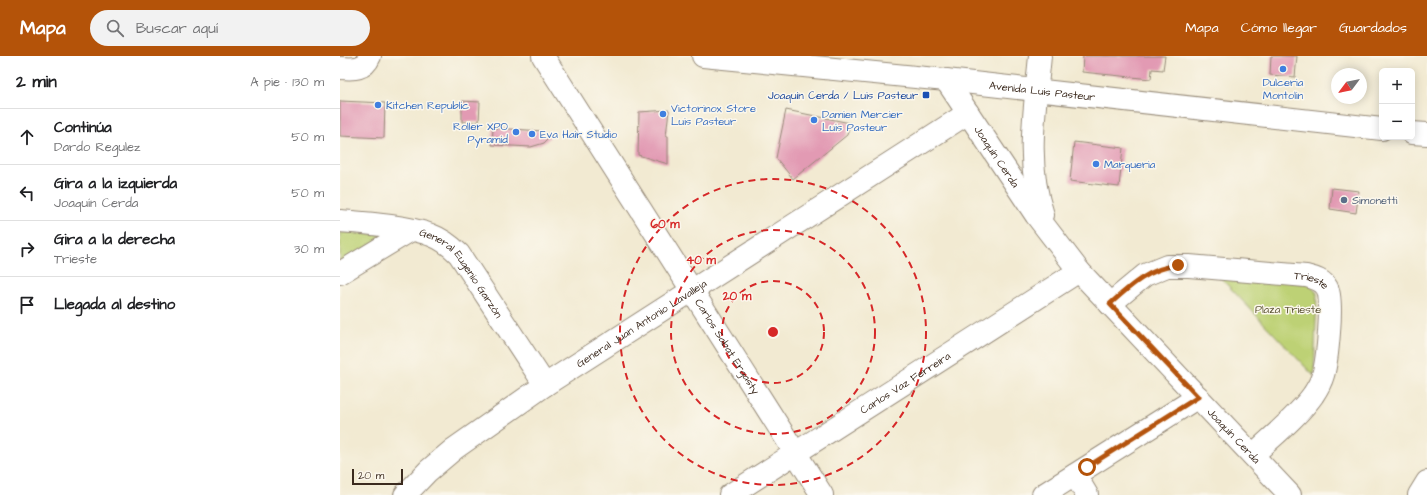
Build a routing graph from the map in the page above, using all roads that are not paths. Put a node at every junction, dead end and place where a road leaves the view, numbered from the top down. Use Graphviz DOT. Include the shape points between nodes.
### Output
graph roads {
  1 [pos="370,56"];
  2 [pos="543,56"];
  3 [pos="1040,56"];
  4 [pos="715,57"];
  5 [pos="838,63"];
  6 [pos="340,68"];
  7 [pos="946,80"];
  8 [pos="1037,91"];
  9 [pos="968,113"];
  10 [pos="1379,129"];
  11 [pos="1415,133"];
  12 [pos="1427,134"];
  13 [pos="340,221"];
  14 [pos="410,230"];
  15 [pos="1050,233"];
  16 [pos="1079,271"];
  17 [pos="340,273"];
  18 [pos="691,289"];
  19 [pos="1110,304"];
  20 [pos="544,385"];
  21 [pos="1198,397"];
  22 [pos="796,453"];
  23 [pos="1253,455"];
  24 [pos="1075,475"];
  25 [pos="1427,482"];
  26 [pos="405,495"];
  27 [pos="730,495"];
  28 [pos="822,495"];
  29 [pos="1043,495"];
  30 [pos="1087,495"];
  31 [pos="1290,495"];
  32 [pos="1419,495"];
  1 -- 6 [label="street" via="366,64 357,69"];
  2 -- 18 [label="street, Carlos Sabat Ergasty"];
  3 -- 8 [label="street, Joaquín Cerda"];
  4 -- 5 [label="street, Avenida Luis Pasteur"];
  5 -- 7 [label="street, Avenida Luis Pasteur"];
  7 -- 8 [label="street, Avenida Luis Pasteur"];
  7 -- 9 [label="street, Joaquín Cerda"];
  8 -- 10 [label="street, Avenida Luis Pasteur"];
  8 -- 15 [label="street, Joaquín Cerda" via="1033,116 1032,162 1036,192"];
  9 -- 15 [label="street, Joaquín Cerda"];
  9 -- 18 [label="street, General Juan Antonio Lavalleja"];
  11 -- 12 [label="street"];
  13 -- 14 [label="street, General Eugenio Garzón"];
  14 -- 17 [label="street"];
  14 -- 20 [label="street, General Eugenio Garzón" via="436,237 459,254"];
  15 -- 16 [label="street, Joaquín Cerda"];
  16 -- 19 [label="street, Joaquín Cerda"];
  16 -- 22 [label="street, Carlos Vaz Ferreira"];
  18 -- 20 [label="street, General Juan Antonio Lavalleja"];
  18 -- 22 [label="street, Carlos Sabat Ergasty"];
  19 -- 21 [label="street, Joaquín Cerda"];
  19 -- 23 [label="street, Trieste" via="1145,275 1157,269 1178,265 1306,276 1322,281 1330,299 1329,326 1325,367 1318,386 1307,403"];
  20 -- 26 [label="street, General Juan Antonio Lavalleja" via="454,448"];
  21 -- 23 [label="street, Joaquín Cerda"];
  21 -- 24 [label="street"];
  22 -- 27 [label="street, Carlos Vaz Ferreira"];
  22 -- 28 [label="street, Carlos Sabat Ergasty"];
  23 -- 31 [label="street, Joaquín Cerda"];
  24 -- 29 [label="street"];
  24 -- 30 [label="street"];
  25 -- 32 [label="street"];
}
